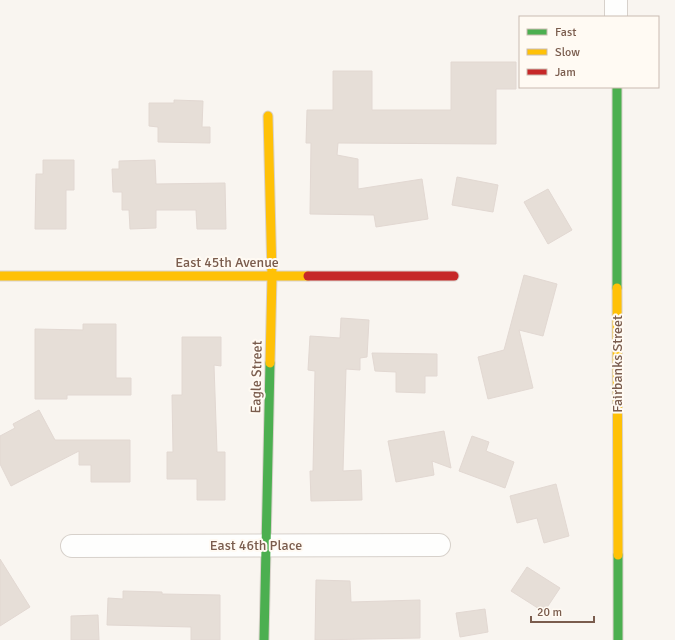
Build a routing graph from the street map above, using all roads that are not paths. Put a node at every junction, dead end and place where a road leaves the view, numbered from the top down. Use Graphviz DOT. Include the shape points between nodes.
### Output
graph roads {
  1 [pos="616,0"];
  2 [pos="616,16"];
  3 [pos="616,88"];
  4 [pos="268,116"];
  5 [pos="0,276"];
  6 [pos="272,276"];
  7 [pos="454,276"];
  8 [pos="266,545"];
  9 [pos="440,545"];
  10 [pos="72,546"];
  11 [pos="264,640"];
  12 [pos="618,640"];
  1 -- 2 [label="street"];
  3 -- 12 [label="street, Fairbanks Street"];
  4 -- 6 [label="street, Eagle Street"];
  5 -- 6 [label="street, East 45th Avenue"];
  6 -- 7 [label="street, East 45th Avenue"];
  6 -- 8 [label="street, Eagle Street"];
  8 -- 9 [label="street, East 46th Place"];
  8 -- 10 [label="street, East 46th Place"];
  8 -- 11 [label="street, Eagle Street"];
}
